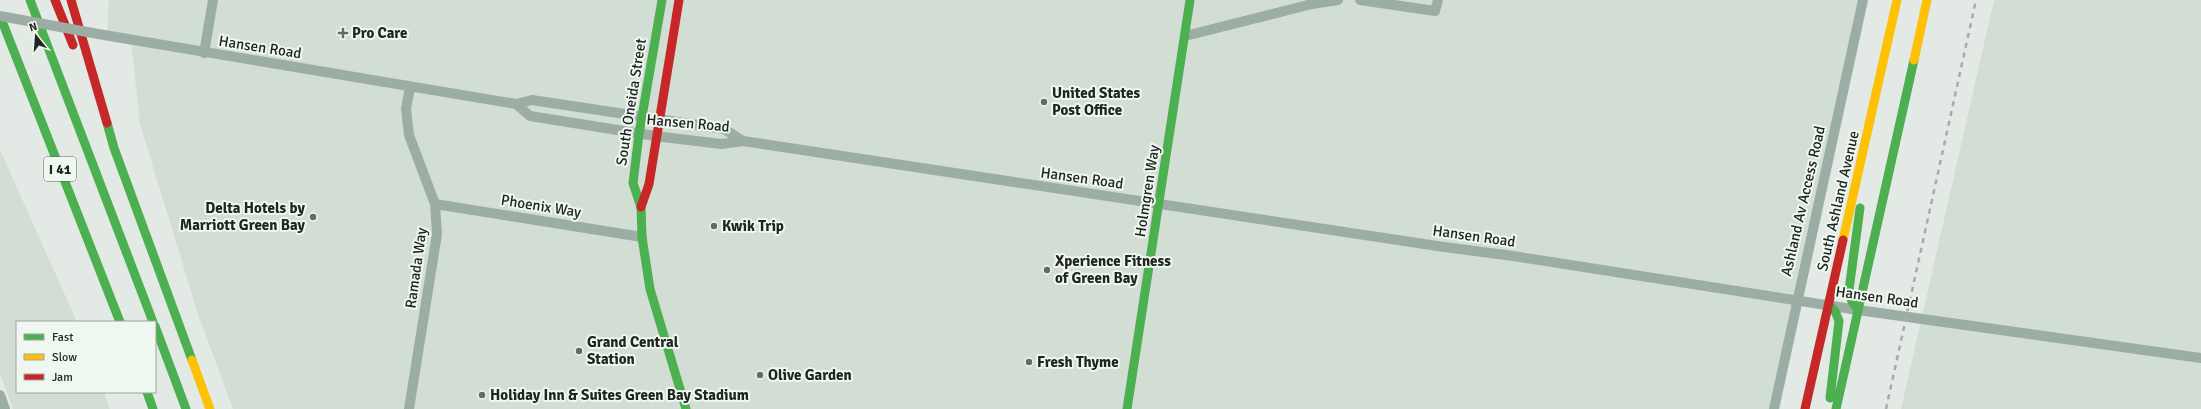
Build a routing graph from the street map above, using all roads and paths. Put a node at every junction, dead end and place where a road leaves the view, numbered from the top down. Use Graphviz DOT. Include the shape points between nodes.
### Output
graph roads {
  1 [pos="30,0"];
  2 [pos="55,0"];
  3 [pos="71,0"];
  4 [pos="214,0"];
  5 [pos="662,0"];
  6 [pos="679,0"];
  7 [pos="1190,0"];
  8 [pos="1338,0"];
  9 [pos="1360,0"];
  10 [pos="1438,0"];
  11 [pos="1863,0"];
  12 [pos="1897,0"];
  13 [pos="1927,0"];
  14 [pos="0,16"];
  15 [pos="1185,36"];
  16 [pos="204,53"];
  17 [pos="76,55"];
  18 [pos="81,69"];
  19 [pos="410,87"];
  20 [pos="516,104"];
  21 [pos="642,117"];
  22 [pos="658,120"];
  23 [pos="639,134"];
  24 [pos="655,136"];
  25 [pos="1867,138"];
  26 [pos="743,141"];
  27 [pos="114,148"];
  28 [pos="435,204"];
  29 [pos="1160,205"];
  30 [pos="641,207"];
  31 [pos="642,237"];
  32 [pos="1796,300"];
  33 [pos="1829,305"];
  34 [pos="1858,310"];
  35 [pos="120,321"];
  36 [pos="153,321"];
  37 [pos="156,329"];
  38 [pos="2201,358"];
  39 [pos="147,393"];
  40 [pos="0,395"];
  41 [pos="5,409"];
  42 [pos="153,409"];
  43 [pos="186,409"];
  44 [pos="210,409"];
  45 [pos="409,409"];
  46 [pos="686,409"];
  47 [pos="1127,409"];
  48 [pos="1774,409"];
  49 [pos="1805,409"];
  50 [pos="1828,409"];
  51 [pos="1836,409"];
  1 -- 36 [label="main road, I 41"];
  2 -- 17 [label="main road"];
  3 -- 27 [label="main road"];
  4 -- 16 [label="street"];
  5 -- 21 [label="main road, South Oneida Street"];
  6 -- 22 [label="main road, South Oneida Street"];
  7 -- 15 [label="main road, Holmgren Way"];
  8 -- 15 [label="street" via="1312,4"];
  9 -- 10 [label="street" via="1436,11"];
  11 -- 32 [label="street, Ashland Av Access Road"];
  12 -- 25 [label="main road, South Ashland Avenue"];
  13 -- 34 [label="main road"];
  14 -- 16 [label="street, Hansen Road, bridge"];
  14 -- 35 [label="main road, I 41"];
  15 -- 29 [label="main road, Holmgren Way"];
  16 -- 19 [label="street, Hansen Road"];
  18 -- 27 [label="main road" via="94,106"];
  19 -- 20 [label="street, Hansen Road"];
  19 -- 28 [label="street, Ramada Way" via="406,109 409,135"];
  20 -- 21 [label="street, Hansen Road" via="532,100"];
  20 -- 23 [label="street, Hansen Road" via="530,116"];
  21 -- 22 [label="street, Hansen Road"];
  21 -- 23 [label="main road, South Oneida Street"];
  22 -- 24 [label="main road, South Oneida Street"];
  22 -- 26 [label="street, Hansen Road" via="724,129"];
  23 -- 24 [label="street, Hansen Road"];
  23 -- 30 [label="main road, South Oneida Street" via="633,183"];
  24 -- 26 [label="street, Hansen Road" via="721,144"];
  24 -- 30 [label="main road, South Oneida Street" via="649,184"];
  25 -- 33 [label="main road, South Ashland Avenue"];
  25 -- 34 [label="main road" via="1864,183 1849,290 1852,302"];
  26 -- 29 [label="street, Hansen Road"];
  27 -- 44 [label="main road"];
  28 -- 31 [label="street, Phoenix Way"];
  28 -- 45 [label="street, Ramada Way" via="436,249"];
  29 -- 32 [label="street, Hansen Road"];
  29 -- 47 [label="main road, Holmgren Way"];
  30 -- 31 [label="main road, South Oneida Street"];
  31 -- 46 [label="main road, South Oneida Street" via="650,289"];
  32 -- 33 [label="street, Hansen Road"];
  32 -- 48 [label="street, Ashland Av Access Road"];
  33 -- 34 [label="street, Hansen Road"];
  33 -- 49 [label="main road, South Ashland Avenue"];
  33 -- 50 [label="main road" via="1839,321"];
  34 -- 38 [label="street, Hansen Road"];
  34 -- 51 [label="main road"];
  37 -- 43 [label="main road"];
  39 -- 42 [label="main road"];
  40 -- 41 [label="street"];
}
